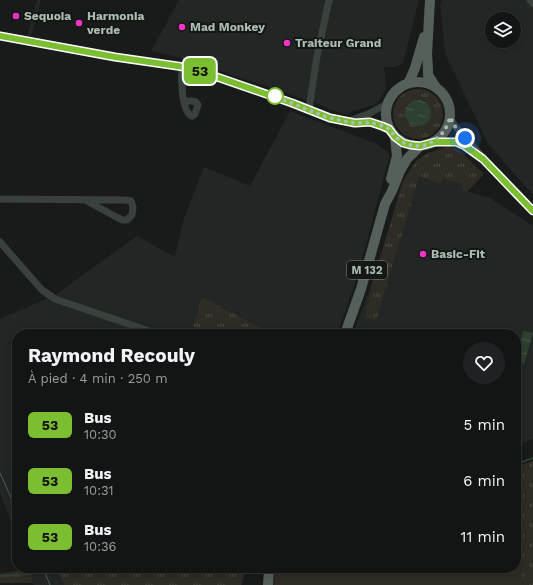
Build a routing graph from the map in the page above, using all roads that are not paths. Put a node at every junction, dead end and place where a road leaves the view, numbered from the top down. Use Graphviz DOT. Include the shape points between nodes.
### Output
graph roads {
  1 [pos="329,0"];
  2 [pos="430,0"];
  3 [pos="435,0"];
  4 [pos="530,0"];
  5 [pos="533,4"];
  6 [pos="428,21"];
  7 [pos="0,36"];
  8 [pos="182,66"];
  9 [pos="409,82"];
  10 [pos="435,86"];
  11 [pos="184,102"];
  12 [pos="387,104"];
  13 [pos="309,109"];
  14 [pos="450,117"];
  15 [pos="348,121"];
  16 [pos="392,133"];
  17 [pos="435,142"];
  18 [pos="420,146"];
  19 [pos="483,159"];
  20 [pos="0,199"];
  21 [pos="85,200"];
  22 [pos="385,204"];
  23 [pos="533,211"];
  24 [pos="0,242"];
  25 [pos="143,329"];
  26 [pos="347,329"];
  27 [pos="269,573"];
  28 [pos="268,585"];
  1 -- 13 [label="street"];
  2 -- 6 [label="main road"];
  3 -- 6 [label="street"];
  4 -- 5 [label="street"];
  6 -- 9 [label="main road"];
  6 -- 10 [label="main road" via="428,74"];
  7 -- 8 [label="street" via="115,57"];
  8 -- 11 [label="street"];
  8 -- 13 [label="street"];
  9 -- 10 [label="main road" via="425,82"];
  9 -- 12 [label="main road" via="396,90"];
  10 -- 14 [label="main road" via="446,98"];
  12 -- 15 [label="street"];
  12 -- 16 [label="main road" via="386,119"];
  13 -- 15 [label="street" via="330,118"];
  14 -- 17 [label="main road" via="444,132"];
  14 -- 19 [label="street" via="457,130"];
  15 -- 16 [label="street" via="370,122"];
  16 -- 18 [label="main road" via="403,143"];
  16 -- 22 [label="main road, M 132" via="397,156"];
  17 -- 18 [label="main road"];
  17 -- 19 [label="street" via="456,142"];
  18 -- 22 [label="main road, M 132" via="400,171"];
  19 -- 23 [label="street"];
  20 -- 21 [label="street"];
  21 -- 21 [label="street" via="122,220 127,220 132,215 131,201"];
  22 -- 26 [label="main road, M 132"];
  24 -- 25 [label="street" via="42,290 55,299"];
  27 -- 28 [label="main road"];
}
